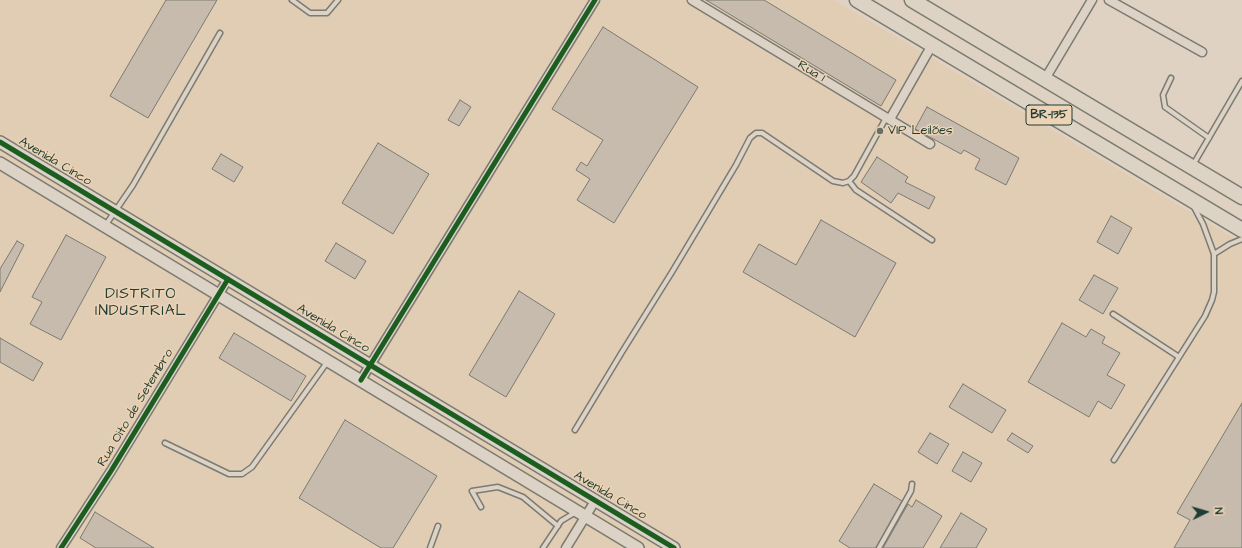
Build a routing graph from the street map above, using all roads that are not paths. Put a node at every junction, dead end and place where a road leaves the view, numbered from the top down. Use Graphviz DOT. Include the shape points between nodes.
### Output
graph roads {
  1 [pos="292,0"];
  2 [pos="338,0"];
  3 [pos="595,0"];
  4 [pos="692,0"];
  5 [pos="857,0"];
  6 [pos="912,0"];
  7 [pos="1092,0"];
  8 [pos="1109,0"];
  9 [pos="220,33"];
  10 [pos="932,45"];
  11 [pos="1202,52"];
  12 [pos="1171,78"];
  13 [pos="1045,79"];
  14 [pos="1242,81"];
  15 [pos="888,118"];
  16 [pos="1209,138"];
  17 [pos="0,142"];
  18 [pos="930,144"];
  19 [pos="0,163"];
  20 [pos="1192,167"];
  21 [pos="849,181"];
  22 [pos="1242,197"];
  23 [pos="1189,198"];
  24 [pos="114,211"];
  25 [pos="105,226"];
  26 [pos="1242,230"];
  27 [pos="1242,239"];
  28 [pos="932,240"];
  29 [pos="1214,254"];
  30 [pos="228,279"];
  31 [pos="218,295"];
  32 [pos="1113,314"];
  33 [pos="1179,357"];
  34 [pos="328,361"];
  35 [pos="371,364"];
  36 [pos="360,380"];
  37 [pos="575,430"];
  38 [pos="165,443"];
  39 [pos="1114,460"];
  40 [pos="912,484"];
  41 [pos="595,500"];
  42 [pos="481,507"];
  43 [pos="581,514"];
  44 [pos="438,526"];
  45 [pos="558,526"];
  46 [pos="61,548"];
  47 [pos="430,548"];
  48 [pos="543,548"];
  49 [pos="566,548"];
  50 [pos="638,548"];
  51 [pos="674,548"];
  52 [pos="879,548"];
  1 -- 2 [label="lane" via="310,13 328,14"];
  3 -- 35 [label="street"];
  4 -- 15 [label="street, Rua 1"];
  5 -- 10 [label="highway, BR-135"];
  6 -- 13 [label="highway, BR-135"];
  7 -- 13 [label="street"];
  8 -- 11 [label="street"];
  9 -- 24 [label="lane" via="133,185"];
  10 -- 15 [label="street"];
  10 -- 23 [label="highway, BR-135"];
  12 -- 16 [label="lane" via="1163,95 1165,107"];
  13 -- 20 [label="highway, BR-135"];
  14 -- 16 [label="lane"];
  15 -- 18 [label="street, Rua 1"];
  15 -- 21 [label="lane"];
  16 -- 20 [label="lane"];
  17 -- 24 [label="street, Avenida Cinco"];
  19 -- 25 [label="street"];
  20 -- 22 [label="highway, BR-135"];
  21 -- 28 [label="lane" via="856,190"];
  21 -- 37 [label="lane" via="833,181 762,133 753,135"];
  23 -- 26 [label="highway, BR-135"];
  23 -- 29 [label="lane" via="1204,224"];
  24 -- 25 [label="lane"];
  24 -- 30 [label="street, Avenida Cinco"];
  25 -- 31 [label="street"];
  27 -- 29 [label="lane"];
  29 -- 33 [label="lane" via="1212,300"];
  30 -- 31 [label="street, Rua Oito de Setembro"];
  30 -- 35 [label="street, Avenida Cinco"];
  31 -- 34 [label="street"];
  31 -- 46 [label="street, Rua Oito de Setembro"];
  32 -- 33 [label="lane"];
  33 -- 39 [label="lane"];
  34 -- 36 [label="street"];
  34 -- 38 [label="lane" via="252,467 242,474 229,474"];
  35 -- 36 [label="street"];
  35 -- 41 [label="street, Avenida Cinco"];
  36 -- 43 [label="street"];
  40 -- 52 [label="lane" via="911,491"];
  41 -- 43 [label="street"];
  41 -- 51 [label="street, Avenida Cinco"];
  42 -- 45 [label="lane" via="472,491 498,487 523,497"];
  43 -- 45 [label="lane" via="561,522"];
  43 -- 49 [label="street"];
  43 -- 50 [label="street"];
  44 -- 47 [label="lane"];
  45 -- 48 [label="lane"];
}
